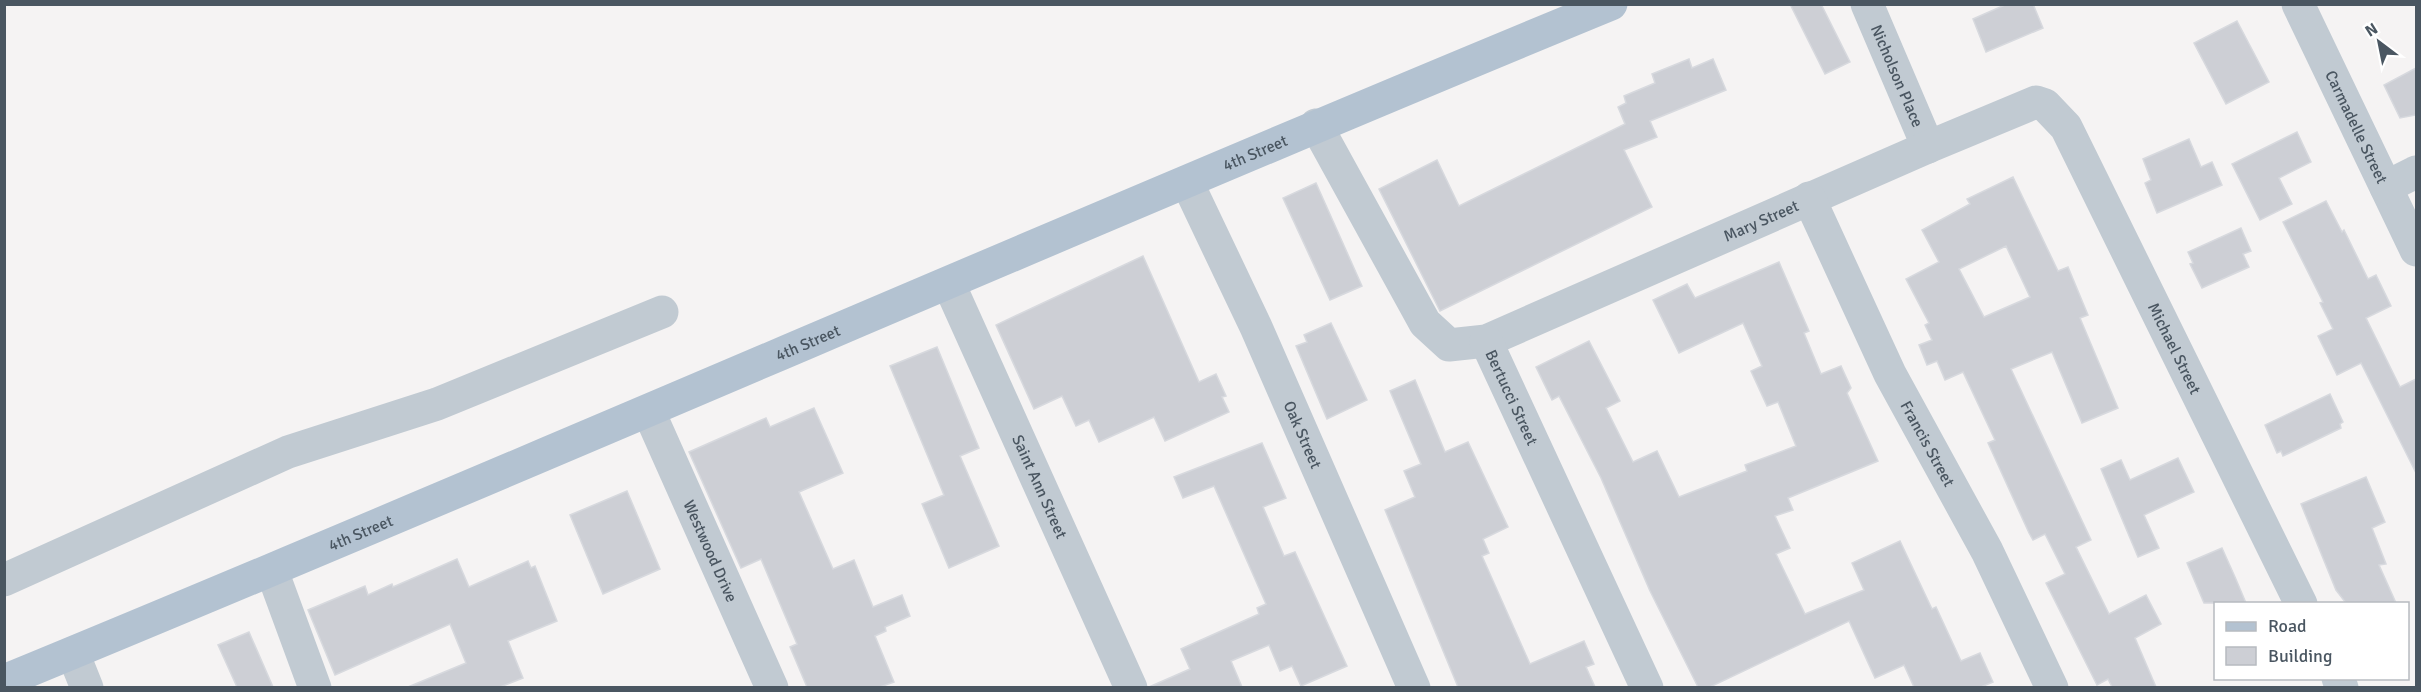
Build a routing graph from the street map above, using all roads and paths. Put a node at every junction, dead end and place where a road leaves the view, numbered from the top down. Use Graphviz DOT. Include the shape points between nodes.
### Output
graph roads {
  1 [pos="1611,4"];
  2 [pos="1868,4"];
  3 [pos="2298,4"];
  4 [pos="2036,102"];
  5 [pos="1316,125"];
  6 [pos="1928,147"];
  7 [pos="2416,172"];
  8 [pos="1187,182"];
  9 [pos="2386,187"];
  10 [pos="1809,198"];
  11 [pos="2416,250"];
  12 [pos="949,284"];
  13 [pos="662,312"];
  14 [pos="1486,341"];
  15 [pos="649,412"];
  16 [pos="272,571"];
  17 [pos="4,580"];
  18 [pos="2301,602"];
  19 [pos="72,653"];
  20 [pos="4,681"];
  21 [pos="87,687"];
  22 [pos="315,687"];
  23 [pos="772,687"];
  24 [pos="1131,687"];
  25 [pos="1414,687"];
  26 [pos="1647,687"];
  27 [pos="2052,687"];
  1 -- 5 [label="main road, 4th Street"];
  2 -- 6 [label="street, Nicholson Place"];
  3 -- 9 [label="street, Carmadelle Street"];
  4 -- 6 [label="street, Mary Street"];
  4 -- 18 [label="street, Michael Street" via="2045,105 2066,127"];
  5 -- 8 [label="main road, 4th Street"];
  5 -- 14 [label="street, Bertucci Street" via="1425,324 1449,345"];
  6 -- 10 [label="street, Mary Street"];
  7 -- 9 [label="street"];
  8 -- 12 [label="main road, 4th Street"];
  8 -- 25 [label="street, Oak Street" via="1256,327"];
  9 -- 11 [label="street, Carmadelle Street"];
  10 -- 14 [label="street, Mary Street"];
  10 -- 27 [label="street, Francis Street" via="1890,374 1987,551"];
  12 -- 15 [label="main road, 4th Street"];
  12 -- 24 [label="street, Saint Ann Street"];
  13 -- 17 [label="street" via="437,404 288,452"];
  14 -- 26 [label="street, Bertucci Street"];
  15 -- 16 [label="main road, 4th Street"];
  15 -- 23 [label="street, Westwood Drive"];
  16 -- 19 [label="main road, 4th Street"];
  16 -- 22 [label="street"];
  19 -- 20 [label="main road, 4th Street"];
  19 -- 21 [label="street"];
}
